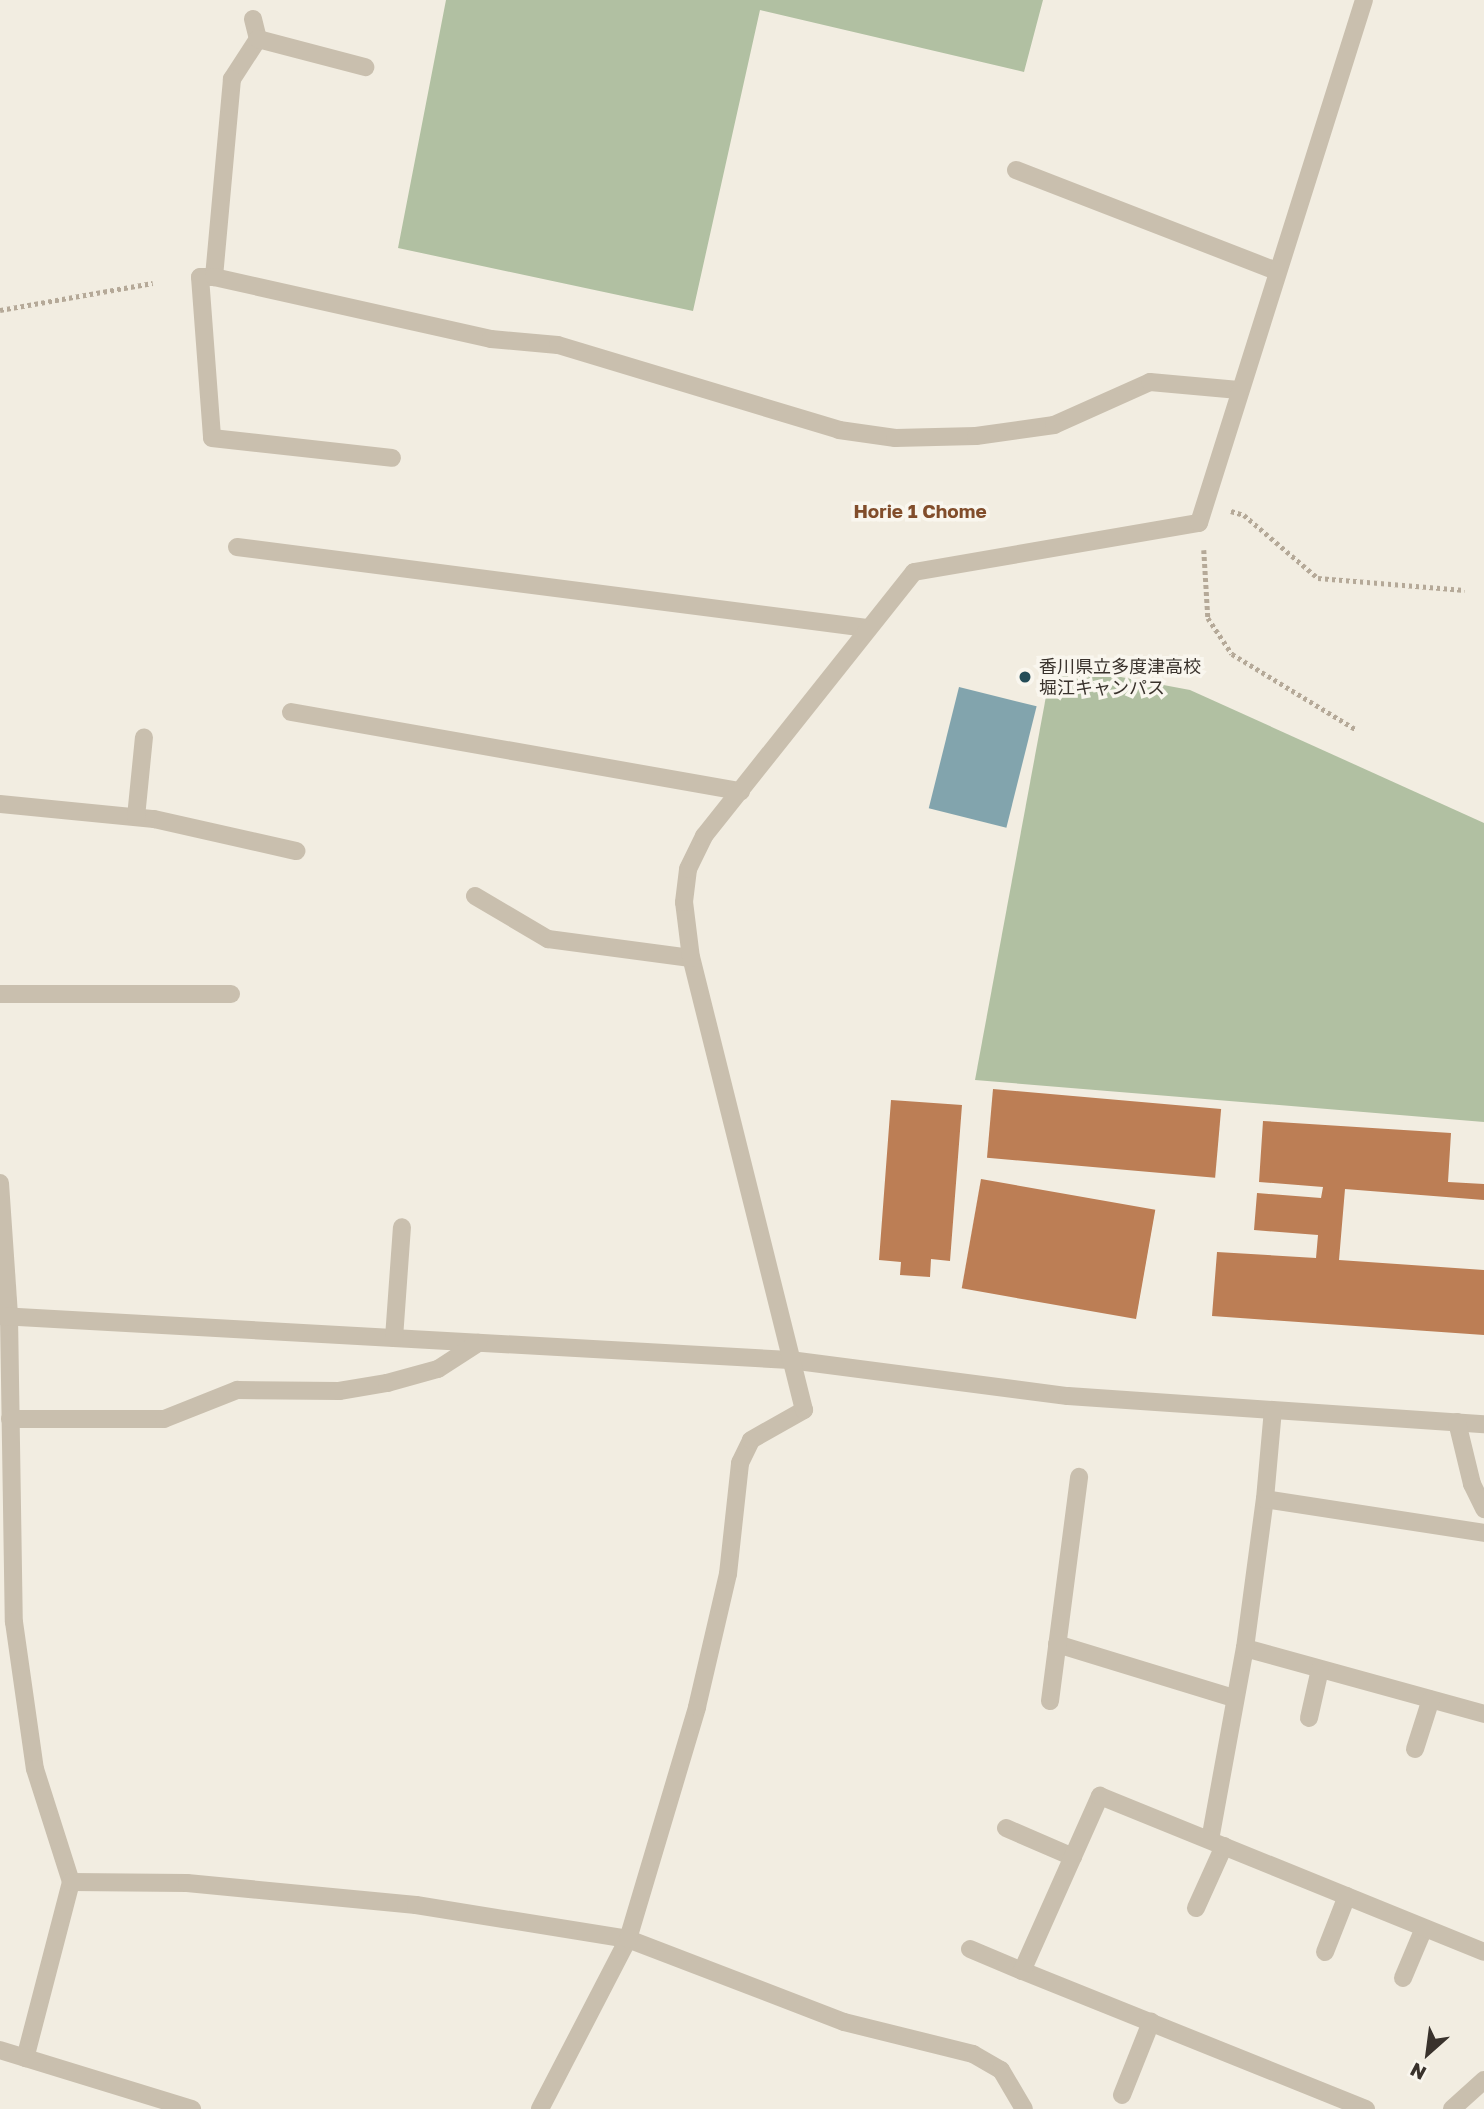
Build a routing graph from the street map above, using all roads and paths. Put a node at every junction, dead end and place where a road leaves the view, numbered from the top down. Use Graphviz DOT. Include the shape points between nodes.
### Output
graph roads {
  1 [pos="1364,0"];
  2 [pos="253,19"];
  3 [pos="258,39"];
  4 [pos="365,67"];
  5 [pos="1016,170"];
  6 [pos="1277,271"];
  7 [pos="214,277"];
  8 [pos="153,283"];
  9 [pos="0,310"];
  10 [pos="1239,390"];
  11 [pos="393,458"];
  12 [pos="1207,503"];
  13 [pos="1199,523"];
  14 [pos="237,547"];
  15 [pos="1465,590"];
  16 [pos="867,628"];
  17 [pos="291,712"];
  18 [pos="1357,730"];
  19 [pos="144,737"];
  20 [pos="741,791"];
  21 [pos="0,804"];
  22 [pos="136,817"];
  23 [pos="296,851"];
  24 [pos="475,896"];
  25 [pos="691,958"];
  26 [pos="0,994"];
  27 [pos="231,994"];
  28 [pos="0,1183"];
  29 [pos="402,1227"];
  30 [pos="4,1316"];
  31 [pos="394,1338"];
  32 [pos="478,1343"];
  33 [pos="790,1360"];
  34 [pos="1273,1410"];
  35 [pos="10,1419"];
  36 [pos="1457,1422"];
  37 [pos="1484,1424"];
  38 [pos="1079,1477"];
  39 [pos="1265,1499"];
  40 [pos="1484,1509"];
  41 [pos="1484,1533"];
  42 [pos="1058,1644"];
  43 [pos="1245,1648"];
  44 [pos="1320,1669"];
  45 [pos="1234,1698"];
  46 [pos="1431,1699"];
  47 [pos="1050,1701"];
  48 [pos="1484,1714"];
  49 [pos="1309,1718"];
  50 [pos="1415,1749"];
  51 [pos="1006,1828"];
  52 [pos="1217,1843"];
  53 [pos="1073,1857"];
  54 [pos="71,1882"];
  55 [pos="1347,1896"];
  56 [pos="1196,1908"];
  57 [pos="1424,1927"];
  58 [pos="628,1939"];
  59 [pos="971,1949"];
  60 [pos="1325,1952"];
  61 [pos="1484,1952"];
  62 [pos="1022,1971"];
  63 [pos="1403,1978"];
  64 [pos="1151,2022"];
  65 [pos="0,2050"];
  66 [pos="25,2058"];
  67 [pos="1484,2080"];
  68 [pos="1122,2095"];
  69 [pos="192,2109"];
  70 [pos="540,2109"];
  71 [pos="1024,2109"];
  72 [pos="1366,2109"];
  73 [pos="1452,2109"];
  1 -- 6 [label="street"];
  2 -- 3 [label="street"];
  3 -- 4 [label="street"];
  3 -- 7 [label="street" via="233,79"];
  5 -- 6 [label="street"];
  6 -- 10 [label="street"];
  7 -- 10 [label="street" via="491,339 558,345 839,430 895,438 976,436 1054,425 1150,382"];
  7 -- 11 [label="street" via="200,277 212,438"];
  8 -- 9 [label="path"];
  10 -- 12 [label="street"];
  12 -- 13 [label="street"];
  12 -- 15 [label="path" via="1244,515 1318,578"];
  13 -- 16 [label="street" via="914,572"];
  13 -- 18 [label="path" via="1208,618 1233,653"];
  14 -- 16 [label="street"];
  16 -- 20 [label="street"];
  17 -- 20 [label="street"];
  19 -- 22 [label="street"];
  20 -- 25 [label="street" via="704,836 688,869 684,902"];
  21 -- 22 [label="street"];
  22 -- 23 [label="street"];
  24 -- 25 [label="street" via="548,939"];
  25 -- 33 [label="street"];
  26 -- 27 [label="street"];
  28 -- 30 [label="street"];
  29 -- 31 [label="street"];
  30 -- 31 [label="street"];
  30 -- 35 [label="street"];
  31 -- 32 [label="street"];
  32 -- 33 [label="street"];
  32 -- 35 [label="street" via="438,1369 339,1391 237,1390 164,1419"];
  33 -- 34 [label="street" via="1068,1396"];
  33 -- 58 [label="street" via="804,1410 751,1440 740,1463 728,1574 697,1707"];
  34 -- 36 [label="street"];
  34 -- 39 [label="street"];
  35 -- 54 [label="street" via="16,1635 35,1769"];
  36 -- 37 [label="street"];
  36 -- 40 [label="street" via="1472,1484"];
  38 -- 42 [label="street"];
  39 -- 41 [label="street"];
  39 -- 43 [label="street"];
  42 -- 45 [label="street"];
  42 -- 47 [label="street"];
  43 -- 44 [label="street"];
  43 -- 45 [label="street"];
  44 -- 46 [label="street"];
  44 -- 49 [label="street"];
  45 -- 52 [label="street"];
  46 -- 48 [label="street"];
  46 -- 50 [label="street"];
  51 -- 53 [label="street"];
  52 -- 53 [label="street" via="1100,1796"];
  52 -- 55 [label="street"];
  52 -- 56 [label="street"];
  53 -- 62 [label="street"];
  54 -- 58 [label="street" via="187,1883 402,1903"];
  54 -- 66 [label="street"];
  55 -- 57 [label="street"];
  55 -- 60 [label="street"];
  57 -- 61 [label="street"];
  57 -- 63 [label="street"];
  58 -- 70 [label="street"];
  58 -- 71 [label="street" via="844,2022 973,2054 1001,2070"];
  59 -- 62 [label="street"];
  62 -- 64 [label="street"];
  64 -- 68 [label="street"];
  64 -- 72 [label="street"];
  65 -- 66 [label="street"];
  66 -- 69 [label="street"];
  67 -- 73 [label="street"];
}
